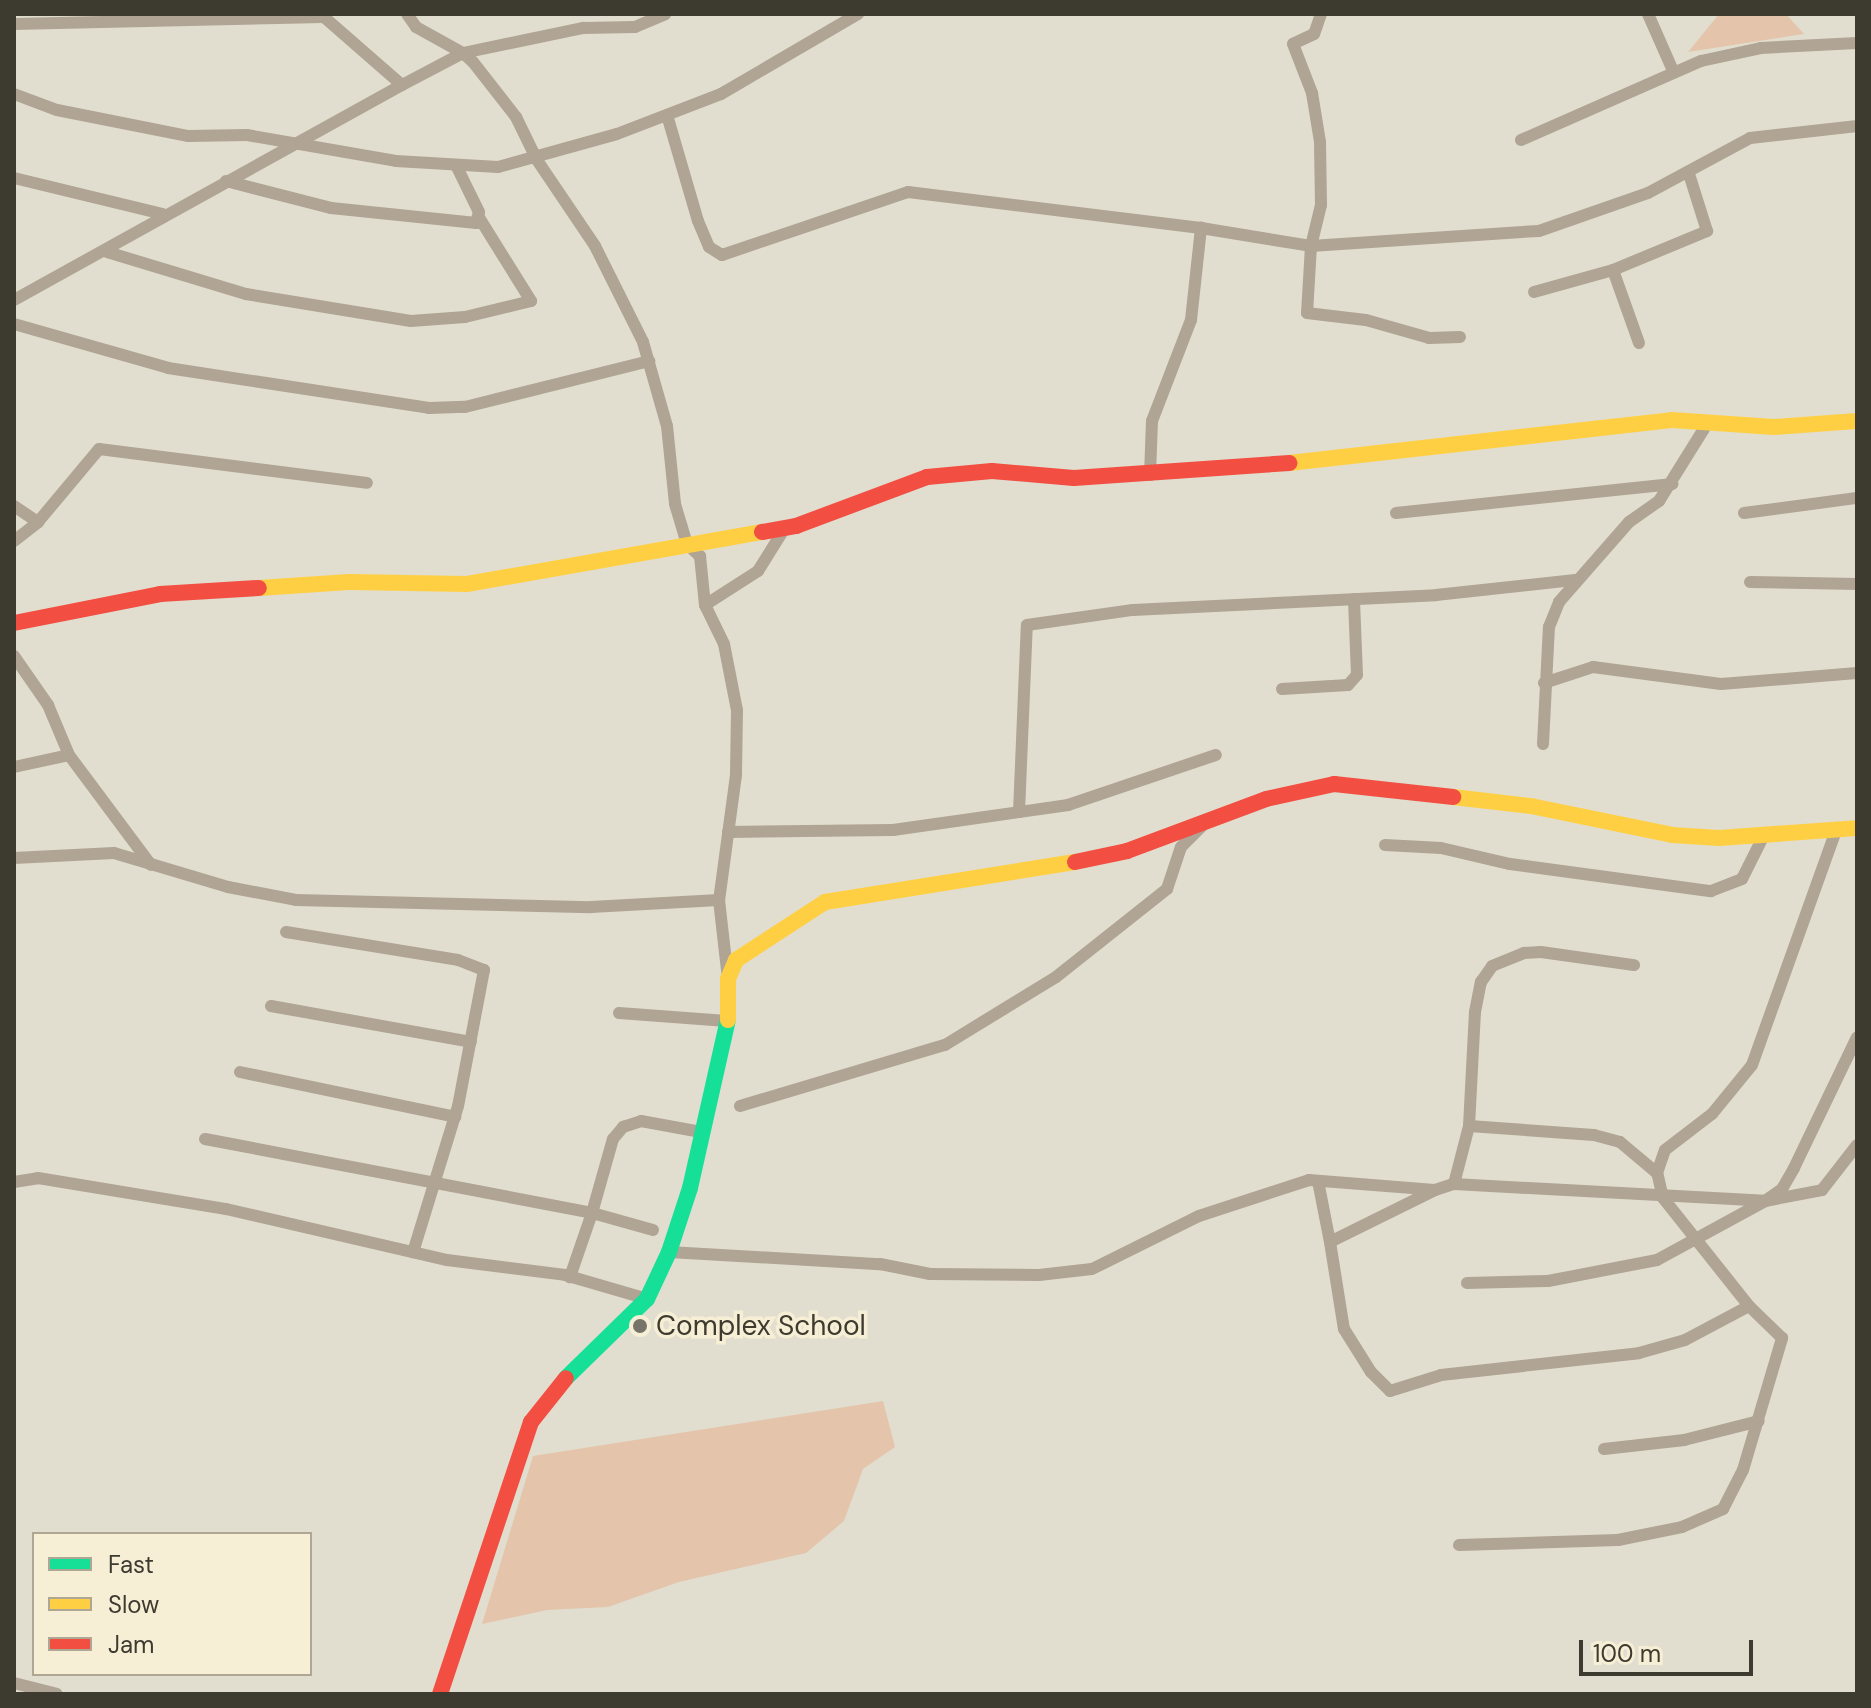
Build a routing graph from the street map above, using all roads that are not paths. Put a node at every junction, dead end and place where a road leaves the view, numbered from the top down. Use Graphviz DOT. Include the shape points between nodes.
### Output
graph roads {
  1 [pos="407,14"];
  2 [pos="665,14"];
  3 [pos="858,14"];
  4 [pos="1321,14"];
  5 [pos="1648,14"];
  6 [pos="14,24"];
  7 [pos="1857,43"];
  8 [pos="463,53"];
  9 [pos="1674,73"];
  10 [pos="402,85"];
  11 [pos="14,94"];
  12 [pos="667,115"];
  13 [pos="1857,126"];
  14 [pos="1521,140"];
  15 [pos="295,145"];
  16 [pos="537,160"];
  17 [pos="456,165"];
  18 [pos="1689,174"];
  19 [pos="14,178"];
  20 [pos="226,181"];
  21 [pos="163,214"];
  22 [pos="480,219"];
  23 [pos="1201,228"];
  24 [pos="1311,246"];
  25 [pos="107,252"];
  26 [pos="1613,270"];
  27 [pos="1534,292"];
  28 [pos="14,300"];
  29 [pos="14,324"];
  30 [pos="1460,337"];
  31 [pos="1639,343"];
  32 [pos="649,361"];
  33 [pos="1857,421"];
  34 [pos="1707,424"];
  35 [pos="1150,475"];
  36 [pos="367,483"];
  37 [pos="1672,484"];
  38 [pos="1857,498"];
  39 [pos="14,506"];
  40 [pos="1396,513"];
  41 [pos="1744,513"];
  42 [pos="38,522"];
  43 [pos="786,526"];
  44 [pos="14,541"];
  45 [pos="687,544"];
  46 [pos="1575,580"];
  47 [pos="1750,582"];
  48 [pos="1857,584"];
  49 [pos="1354,599"];
  50 [pos="705,605"];
  51 [pos="14,623"];
  52 [pos="14,656"];
  53 [pos="1857,673"];
  54 [pos="1544,683"];
  55 [pos="1282,689"];
  56 [pos="1543,744"];
  57 [pos="69,755"];
  58 [pos="1216,755"];
  59 [pos="14,767"];
  60 [pos="1019,812"];
  61 [pos="1208,821"];
  62 [pos="1857,828"];
  63 [pos="1836,830"];
  64 [pos="728,832"];
  65 [pos="1764,835"];
  66 [pos="1385,845"];
  67 [pos="14,858"];
  68 [pos="151,865"];
  69 [pos="719,900"];
  70 [pos="286,932"];
  71 [pos="1634,965"];
  72 [pos="728,979"];
  73 [pos="271,1006"];
  74 [pos="619,1013"];
  75 [pos="727,1021"];
  76 [pos="1857,1037"];
  77 [pos="471,1042"];
  78 [pos="240,1072"];
  79 [pos="740,1106"];
  80 [pos="455,1117"];
  81 [pos="1469,1126"];
  82 [pos="701,1132"];
  83 [pos="205,1139"];
  84 [pos="1857,1145"];
  85 [pos="1657,1173"];
  86 [pos="1318,1181"];
  87 [pos="14,1182"];
  88 [pos="437,1183"];
  89 [pos="1454,1184"];
  90 [pos="1435,1190"];
  91 [pos="1663,1198"];
  92 [pos="1765,1201"];
  93 [pos="592,1213"];
  94 [pos="653,1230"];
  95 [pos="1698,1240"];
  96 [pos="1330,1242"];
  97 [pos="413,1252"];
  98 [pos="669,1252"];
  99 [pos="570,1277"];
  100 [pos="1467,1283"];
  101 [pos="647,1299"];
  102 [pos="1749,1306"];
  103 [pos="1759,1421"];
  104 [pos="1604,1449"];
  105 [pos="1459,1545"];
  106 [pos="14,1683"];
  107 [pos="57,1694"];
  108 [pos="440,1694"];
  1 -- 8 [label="street" via="416,27"];
  2 -- 8 [label="street" via="635,27 583,28"];
  3 -- 12 [label="street" via="721,94"];
  4 -- 24 [label="street" via="1314,34 1293,44 1312,93 1320,142 1321,205"];
  5 -- 9 [label="street"];
  6 -- 10 [label="street" via="324,17"];
  7 -- 9 [label="street" via="1746,50"];
  8 -- 10 [label="street"];
  8 -- 16 [label="street" via="516,117"];
  9 -- 14 [label="street"];
  10 -- 15 [label="street"];
  11 -- 15 [label="street" via="57,110 161,131 247,135"];
  12 -- 16 [label="street"];
  12 -- 23 [label="street" via="698,221 709,247 722,255 908,192"];
  13 -- 18 [label="street" via="1750,138"];
  15 -- 17 [label="street"];
  15 -- 20 [label="street"];
  16 -- 17 [label="street" via="498,167"];
  16 -- 32 [label="street" via="595,246"];
  17 -- 22 [label="street"];
  18 -- 24 [label="street" via="1539,231"];
  18 -- 26 [label="street" via="1707,231"];
  19 -- 21 [label="street"];
  20 -- 21 [label="street"];
  20 -- 22 [label="street" via="331,208 459,225"];
  21 -- 25 [label="street"];
  22 -- 25 [label="street" via="531,301 465,317 411,321 246,294"];
  23 -- 24 [label="street"];
  23 -- 35 [label="street" via="1191,320 1152,421"];
  24 -- 30 [label="street" via="1307,313 1366,320 1429,338"];
  25 -- 28 [label="street"];
  26 -- 27 [label="street"];
  26 -- 31 [label="street"];
  29 -- 32 [label="street" via="168,368 429,408 465,407"];
  32 -- 45 [label="street" via="667,426 675,504"];
  33 -- 34 [label="main road" via="1774,427"];
  34 -- 35 [label="main road" via="1631,423"];
  34 -- 37 [label="street"];
  35 -- 43 [label="main road" via="1074,478 992,471 927,477"];
  36 -- 42 [label="street" via="99,449"];
  37 -- 40 [label="street"];
  37 -- 46 [label="street"];
  38 -- 41 [label="street"];
  39 -- 42 [label="street"];
  42 -- 44 [label="street"];
  43 -- 45 [label="main road"];
  43 -- 50 [label="street" via="758,571"];
  45 -- 50 [label="street" via="700,556"];
  45 -- 51 [label="main road" via="467,584 349,582 160,594"];
  46 -- 49 [label="street"];
  46 -- 54 [label="street" via="1549,627"];
  47 -- 48 [label="street"];
  49 -- 55 [label="street" via="1357,675 1348,685"];
  49 -- 60 [label="street" via="1133,610 1027,625"];
  50 -- 64 [label="street" via="724,644 737,710"];
  52 -- 57 [label="street" via="48,705"];
  53 -- 54 [label="street" via="1721,684 1593,667"];
  54 -- 56 [label="street"];
  57 -- 59 [label="street"];
  57 -- 68 [label="street"];
  58 -- 60 [label="street" via="1068,805"];
  60 -- 64 [label="street" via="893,830"];
  61 -- 65 [label="main road" via="1301,789 1334,784 1531,806 1672,835"];
  61 -- 72 [label="main road" via="1127,851 1017,874 937,880 825,902 736,960"];
  61 -- 79 [label="street" via="1181,847 1167,889 1056,977 945,1045"];
  62 -- 63 [label="main road"];
  63 -- 65 [label="main road"];
  63 -- 85 [label="street" via="1752,1065 1712,1114 1665,1150"];
  64 -- 69 [label="street"];
  65 -- 66 [label="street" via="1742,879 1711,891 1510,864 1441,848"];
  67 -- 68 [label="street" via="114,853"];
  68 -- 69 [label="street" via="296,900 591,907"];
  69 -- 72 [label="street"];
  70 -- 77 [label="street" via="480,965 484,981"];
  71 -- 81 [label="street" via="1541,952 1492,966 1481,982 1475,1012"];
  72 -- 75 [label="main road"];
  73 -- 77 [label="street"];
  74 -- 75 [label="street"];
  75 -- 82 [label="main road"];
  76 -- 92 [label="street" via="1794,1168 1782,1189"];
  77 -- 80 [label="street"];
  78 -- 80 [label="street"];
  80 -- 88 [label="street"];
  81 -- 85 [label="street" via="1594,1135 1620,1142"];
  81 -- 89 [label="street"];
  82 -- 93 [label="street" via="641,1121 623,1127 613,1139"];
  82 -- 98 [label="main road"];
  83 -- 88 [label="street"];
  84 -- 92 [label="street" via="1822,1190"];
  85 -- 91 [label="street"];
  86 -- 90 [label="street"];
  86 -- 96 [label="street"];
  86 -- 98 [label="street" via="1284,1185 1199,1216 1092,1269 930,1274 880,1264"];
  87 -- 97 [label="street" via="38,1178 226,1209"];
  88 -- 93 [label="street"];
  88 -- 97 [label="street"];
  89 -- 90 [label="street"];
  89 -- 91 [label="street"];
  90 -- 96 [label="street"];
  91 -- 92 [label="street"];
  91 -- 95 [label="street"];
  92 -- 95 [label="street"];
  93 -- 94 [label="street"];
  93 -- 99 [label="street"];
  95 -- 100 [label="street" via="1657,1260 1548,1281"];
  95 -- 102 [label="street"];
  96 -- 102 [label="street" via="1344,1329 1390,1391 1441,1375 1639,1353 1685,1340"];
  97 -- 99 [label="street"];
  98 -- 101 [label="main road"];
  99 -- 101 [label="street"];
  101 -- 108 [label="main road" via="563,1381 531,1422"];
  102 -- 103 [label="street" via="1782,1338"];
  103 -- 104 [label="street" via="1684,1440"];
  103 -- 105 [label="street" via="1723,1509 1693,1522 1618,1540"];
  106 -- 107 [label="street"];
}
